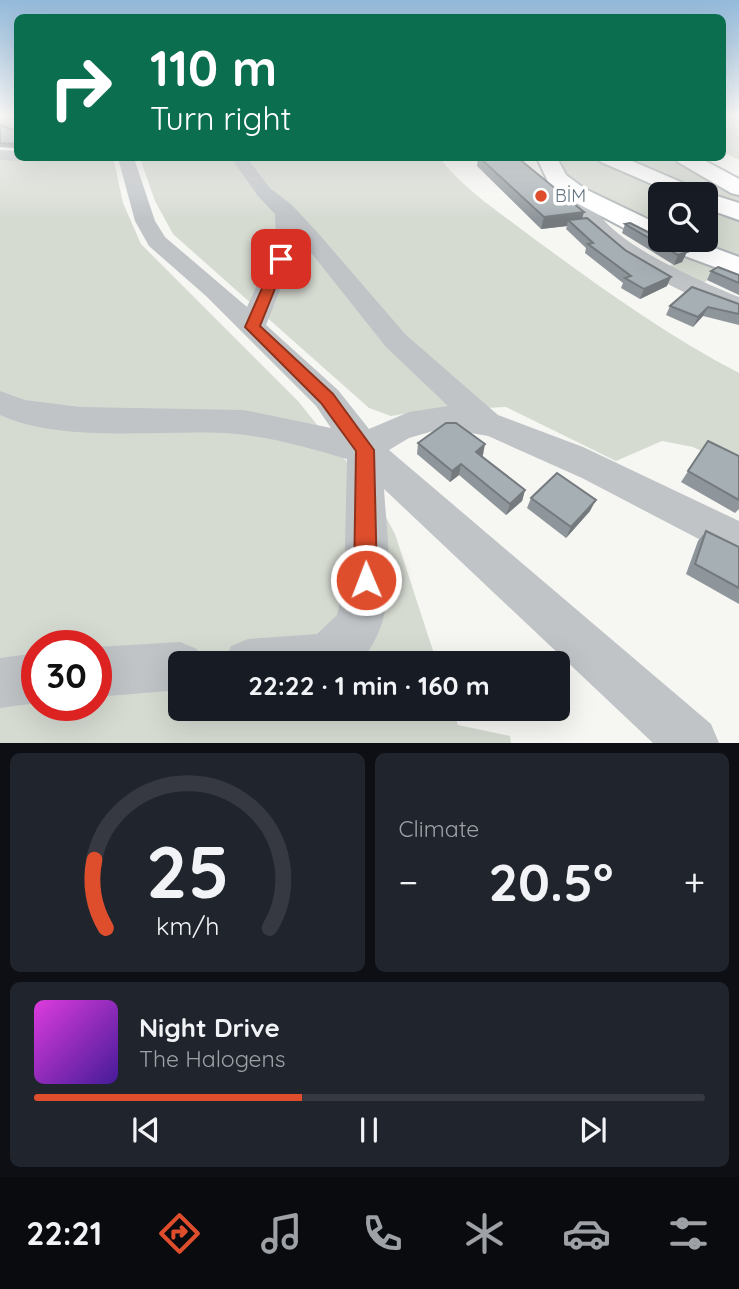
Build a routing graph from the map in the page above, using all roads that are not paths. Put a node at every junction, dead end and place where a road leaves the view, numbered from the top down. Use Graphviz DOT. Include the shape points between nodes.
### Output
graph roads {
  1 [pos="127,161"];
  2 [pos="241,161"];
  3 [pos="548,161"];
  4 [pos="615,161"];
  5 [pos="698,161"];
  6 [pos="716,165"];
  7 [pos="739,167"];
  8 [pos="665,182"];
  9 [pos="739,188"];
  10 [pos="589,202"];
  11 [pos="718,204"];
  12 [pos="285,209"];
  13 [pos="739,212"];
  14 [pos="648,230"];
  15 [pos="700,252"];
  16 [pos="739,267"];
  17 [pos="739,306"];
  18 [pos="252,327"];
  19 [pos="0,402"];
  20 [pos="486,423"];
  21 [pos="365,450"];
  22 [pos="739,541"];
  23 [pos="333,651"];
  24 [pos="168,667"];
  25 [pos="112,671"];
  26 [pos="21,680"];
  27 [pos="0,683"];
  28 [pos="692,743"];
  1 -- 18 [label="street" via="145,221 157,241"];
  2 -- 12 [label="street"];
  3 -- 10 [label="main road" via="557,179"];
  4 -- 8 [label="main road"];
  5 -- 6 [label="main road"];
  6 -- 7 [label="main road"];
  6 -- 9 [label="main road"];
  10 -- 14 [label="main road"];
  10 -- 17 [label="street" via="590,218 633,255"];
  11 -- 13 [label="main road"];
  12 -- 18 [label="street" via="287,244"];
  12 -- 20 [label="street" via="396,341"];
  15 -- 16 [label="main road"];
  18 -- 21 [label="street" via="327,398"];
  19 -- 21 [label="street" via="17,411 54,416 244,422"];
  20 -- 21 [label="street" via="458,418 407,424"];
  20 -- 22 [label="street" via="573,458"];
  21 -- 23 [label="street" via="363,605 357,627 344,645"];
  21 -- 28 [label="street"];
  24 -- 25 [label="street"];
  26 -- 27 [label="street"];
}
